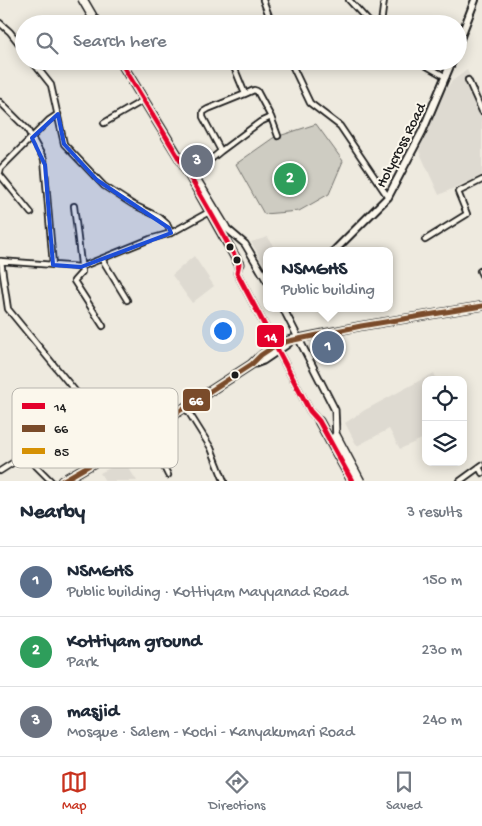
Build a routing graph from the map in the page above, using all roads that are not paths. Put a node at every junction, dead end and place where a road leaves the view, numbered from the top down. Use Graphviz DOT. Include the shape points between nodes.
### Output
graph roads {
  1 [pos="83,0"];
  2 [pos="263,0"];
  3 [pos="349,0"];
  4 [pos="384,0"];
  5 [pos="475,0"];
  6 [pos="92,15"];
  7 [pos="269,15"];
  8 [pos="363,15"];
  9 [pos="382,15"];
  10 [pos="467,21"];
  11 [pos="0,23"];
  12 [pos="15,38"];
  13 [pos="39,70"];
  14 [pos="126,70"];
  15 [pos="235,70"];
  16 [pos="294,70"];
  17 [pos="434,70"];
  18 [pos="449,70"];
  19 [pos="446,77"];
  20 [pos="468,80"];
  21 [pos="245,94"];
  22 [pos="144,100"];
  23 [pos="0,102"];
  24 [pos="482,111"];
  25 [pos="58,114"];
  26 [pos="271,117"];
  27 [pos="104,123"];
  28 [pos="278,136"];
  29 [pos="32,138"];
  30 [pos="221,151"];
  31 [pos="183,164"];
  32 [pos="198,170"];
  33 [pos="0,172"];
  34 [pos="0,176"];
  35 [pos="480,180"];
  36 [pos="482,187"];
  37 [pos="388,197"];
  38 [pos="74,206"];
  39 [pos="209,212"];
  40 [pos="30,214"];
  41 [pos="225,226"];
  42 [pos="171,233"];
  43 [pos="425,240"];
  44 [pos="338,247"];
  45 [pos="102,259"];
  46 [pos="1,261"];
  47 [pos="239,264"];
  48 [pos="53,266"];
  49 [pos="81,267"];
  50 [pos="263,273"];
  51 [pos="127,300"];
  52 [pos="482,306"];
  53 [pos="284,312"];
  54 [pos="103,326"];
  55 [pos="295,340"];
  56 [pos="277,348"];
  57 [pos="73,388"];
  58 [pos="186,408"];
  59 [pos="178,413"];
  60 [pos="319,421"];
  61 [pos="336,436"];
  62 [pos="12,463"];
  63 [pos="480,466"];
  64 [pos="38,468"];
  65 [pos="85,468"];
  66 [pos="165,468"];
  67 [pos="0,471"];
  68 [pos="482,473"];
  69 [pos="168,475"];
  70 [pos="51,481"];
  71 [pos="62,481"];
  72 [pos="224,481"];
  73 [pos="352,481"];
  74 [pos="360,481"];
  75 [pos="460,481"];
  1 -- 6 [label="highway"];
  2 -- 7 [label="street"];
  3 -- 8 [label="street"];
  4 -- 9 [label="street"];
  5 -- 10 [label="main road"];
  11 -- 12 [label="street"];
  13 -- 25 [label="street" via="51,85"];
  14 -- 22 [label="highway"];
  15 -- 21 [label="street"];
  16 -- 37 [label="street" via="310,102 340,126"];
  17 -- 19 [label="street"];
  18 -- 19 [label="main road, Holycross Road"];
  19 -- 37 [label="main road, Holycross Road"];
  20 -- 24 [label="street"];
  21 -- 26 [label="street" via="257,92"];
  21 -- 30 [label="street" via="203,112"];
  22 -- 27 [label="street"];
  22 -- 31 [label="highway"];
  23 -- 29 [label="street"];
  25 -- 29 [label="street"];
  25 -- 42 [label="street" via="64,144 97,180 132,204 159,217"];
  26 -- 28 [label="street"];
  26 -- 30 [label="street"];
  29 -- 33 [label="street"];
  29 -- 48 [label="street" via="45,165"];
  30 -- 32 [label="street"];
  31 -- 39 [label="highway"];
  31 -- 41 [label="highway" via="203,189"];
  34 -- 40 [label="street"];
  35 -- 36 [label="street"];
  35 -- 43 [label="street" via="458,192 467,214"];
  37 -- 44 [label="main road, Holycross Road"];
  38 -- 49 [label="street"];
  39 -- 42 [label="street"];
  39 -- 47 [label="highway"];
  41 -- 50 [label="street" via="245,244"];
  42 -- 45 [label="street"];
  45 -- 49 [label="street"];
  45 -- 51 [label="street"];
  46 -- 48 [label="street"];
  46 -- 57 [label="street" via="8,308"];
  47 -- 56 [label="street" via="237,273"];
  48 -- 49 [label="street"];
  49 -- 54 [label="street" via="82,273 74,282"];
  52 -- 55 [label="main road"];
  53 -- 55 [label="street"];
  55 -- 56 [label="main road"];
  55 -- 61 [label="street" via="335,410"];
  56 -- 58 [label="main road" via="261,355"];
  56 -- 60 [label="street" via="310,411"];
  58 -- 59 [label="main road"];
  58 -- 72 [label="street" via="211,448"];
  60 -- 73 [label="highway"];
  61 -- 74 [label="highway"];
  62 -- 67 [label="street"];
  63 -- 68 [label="street"];
  63 -- 75 [label="street"];
  64 -- 70 [label="street"];
  65 -- 71 [label="main road"];
  66 -- 69 [label="street"];
}
